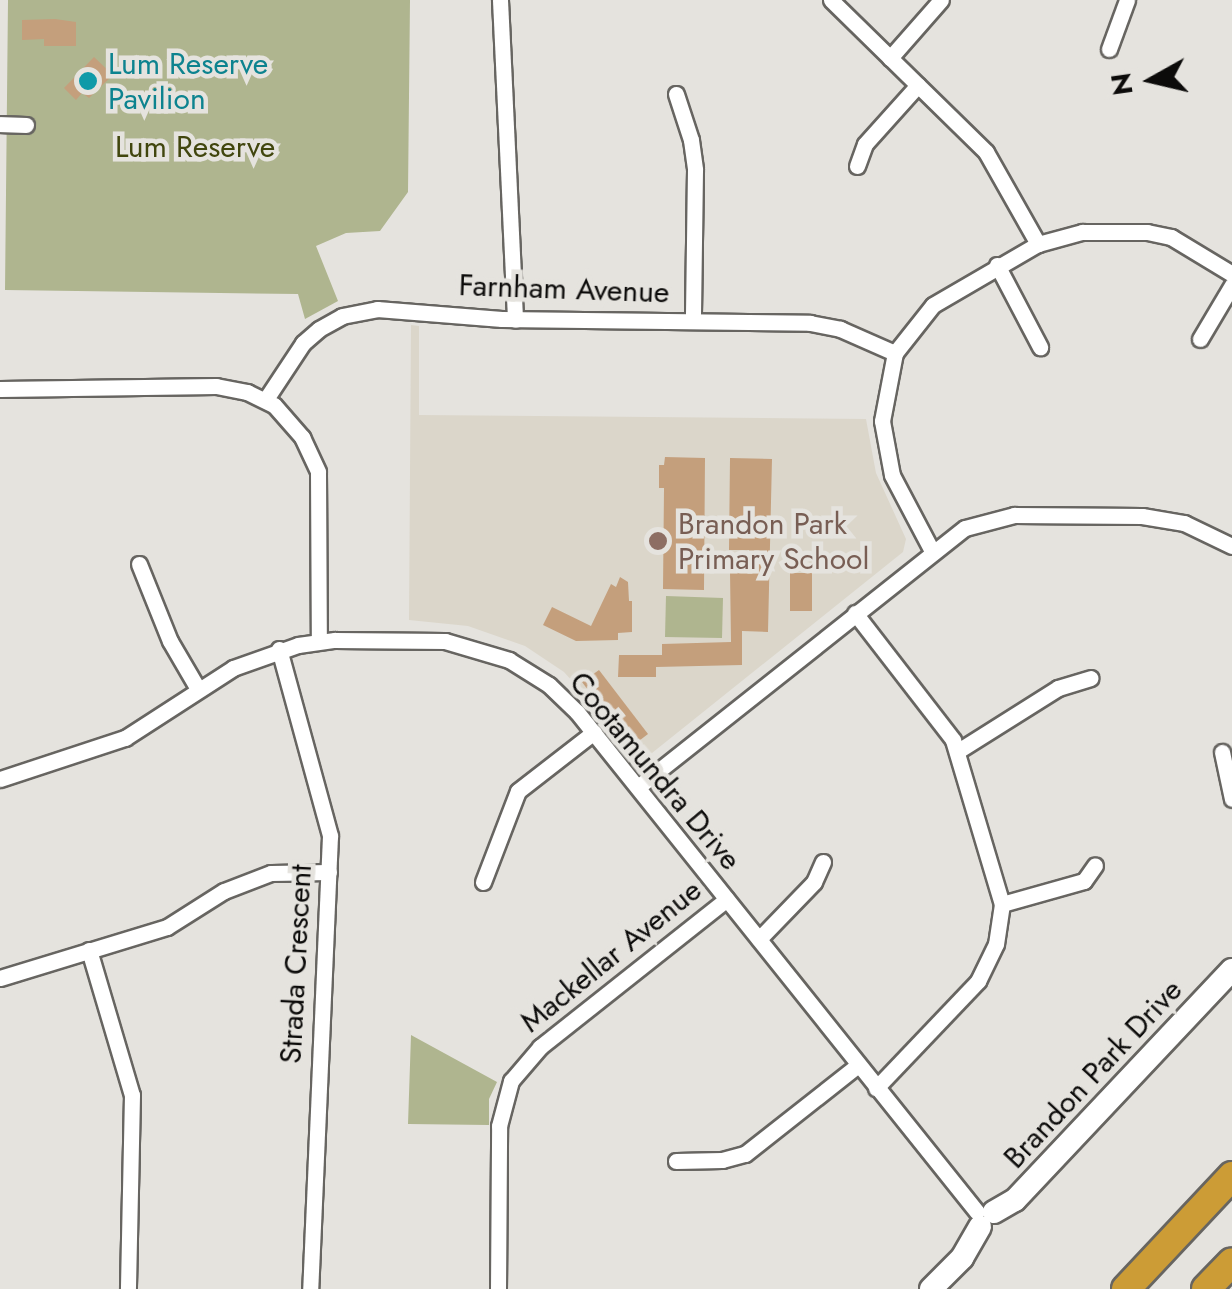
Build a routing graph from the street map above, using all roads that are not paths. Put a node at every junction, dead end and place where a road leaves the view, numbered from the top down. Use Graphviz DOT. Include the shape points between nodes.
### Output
graph roads {
  1 [pos="500,0"];
  2 [pos="831,0"];
  3 [pos="941,0"];
  4 [pos="1126,0"];
  5 [pos="1108,49"];
  6 [pos="890,58"];
  7 [pos="918,84"];
  8 [pos="676,94"];
  9 [pos="0,124"];
  10 [pos="26,125"];
  11 [pos="857,166"];
  12 [pos="1038,244"];
  13 [pos="997,265"];
  14 [pos="1232,274"];
  15 [pos="1232,285"];
  16 [pos="515,320"];
  17 [pos="694,321"];
  18 [pos="1200,339"];
  19 [pos="1040,347"];
  20 [pos="896,353"];
  21 [pos="0,388"];
  22 [pos="266,400"];
  23 [pos="1232,546"];
  24 [pos="932,551"];
  25 [pos="138,564"];
  26 [pos="855,613"];
  27 [pos="319,641"];
  28 [pos="279,650"];
  29 [pos="1090,678"];
  30 [pos="198,689"];
  31 [pos="594,732"];
  32 [pos="958,750"];
  33 [pos="1222,752"];
  34 [pos="0,779"];
  35 [pos="638,787"];
  36 [pos="1232,799"];
  37 [pos="823,862"];
  38 [pos="1095,864"];
  39 [pos="329,872"];
  40 [pos="483,882"];
  41 [pos="727,899"];
  42 [pos="1002,904"];
  43 [pos="759,939"];
  44 [pos="89,950"];
  45 [pos="1232,970"];
  46 [pos="0,978"];
  47 [pos="858,1065"];
  48 [pos="876,1088"];
  49 [pos="676,1161"];
  50 [pos="1232,1176"];
  51 [pos="984,1217"];
  52 [pos="1232,1262"];
  53 [pos="128,1289"];
  54 [pos="310,1289"];
  55 [pos="498,1289"];
  56 [pos="931,1289"];
  57 [pos="1126,1289"];
  58 [pos="1206,1289"];
  1 -- 16 [label="street"];
  2 -- 6 [label="street"];
  3 -- 6 [label="street"];
  4 -- 5 [label="street"];
  6 -- 7 [label="street"];
  7 -- 11 [label="street" via="865,144"];
  7 -- 12 [label="street" via="986,152"];
  8 -- 17 [label="street" via="695,170"];
  9 -- 10 [label="street"];
  12 -- 13 [label="street"];
  12 -- 14 [label="street" via="1082,232 1147,232 1185,243"];
  13 -- 19 [label="street"];
  13 -- 20 [label="street" via="932,306"];
  15 -- 18 [label="street"];
  16 -- 17 [label="street, Farnham Avenue"];
  16 -- 22 [label="street, Farnham Avenue" via="418,309 342,316 303,343"];
  17 -- 20 [label="street, Farnham Avenue" via="821,324"];
  20 -- 24 [label="street" via="884,392 883,438 895,483"];
  21 -- 22 [label="street" via="216,386"];
  22 -- 27 [label="street" via="296,428 318,472"];
  23 -- 24 [label="street" via="1165,518 1025,515 990,518"];
  24 -- 26 [label="street"];
  25 -- 30 [label="street"];
  26 -- 32 [label="street"];
  26 -- 35 [label="street"];
  27 -- 28 [label="street, Cootamundra Drive"];
  27 -- 31 [label="street, Cootamundra Drive" via="446,641 494,654 549,685"];
  28 -- 30 [label="street, Cootamundra Drive"];
  28 -- 39 [label="street, Strada Crescent" via="327,814"];
  29 -- 32 [label="street" via="1064,685"];
  30 -- 34 [label="street, Cootamundra Drive" via="125,738"];
  31 -- 35 [label="street, Cootamundra Drive"];
  31 -- 40 [label="street" via="518,790"];
  32 -- 42 [label="street"];
  33 -- 36 [label="street"];
  35 -- 41 [label="street, Cootamundra Drive"];
  37 -- 43 [label="street" via="814,882"];
  38 -- 42 [label="street" via="1084,881"];
  39 -- 44 [label="street" via="271,873 224,891 166,927"];
  39 -- 54 [label="street, Strada Crescent"];
  41 -- 43 [label="street, Cootamundra Drive"];
  41 -- 55 [label="street, Mackellar Avenue" via="540,1047 511,1081 499,1126"];
  42 -- 48 [label="street" via="996,944 978,981"];
  43 -- 47 [label="street, Cootamundra Drive"];
  44 -- 46 [label="street"];
  44 -- 53 [label="street" via="132,1095"];
  45 -- 51 [label="street, Brandon Park Drive" via="1016,1200"];
  47 -- 48 [label="street, Cootamundra Drive"];
  47 -- 49 [label="street" via="745,1154"];
  48 -- 51 [label="street, Cootamundra Drive"];
  50 -- 57 [label="highway"];
  51 -- 56 [label="street, Brandon Park Drive" via="962,1258"];
  52 -- 58 [label="highway"];
}
